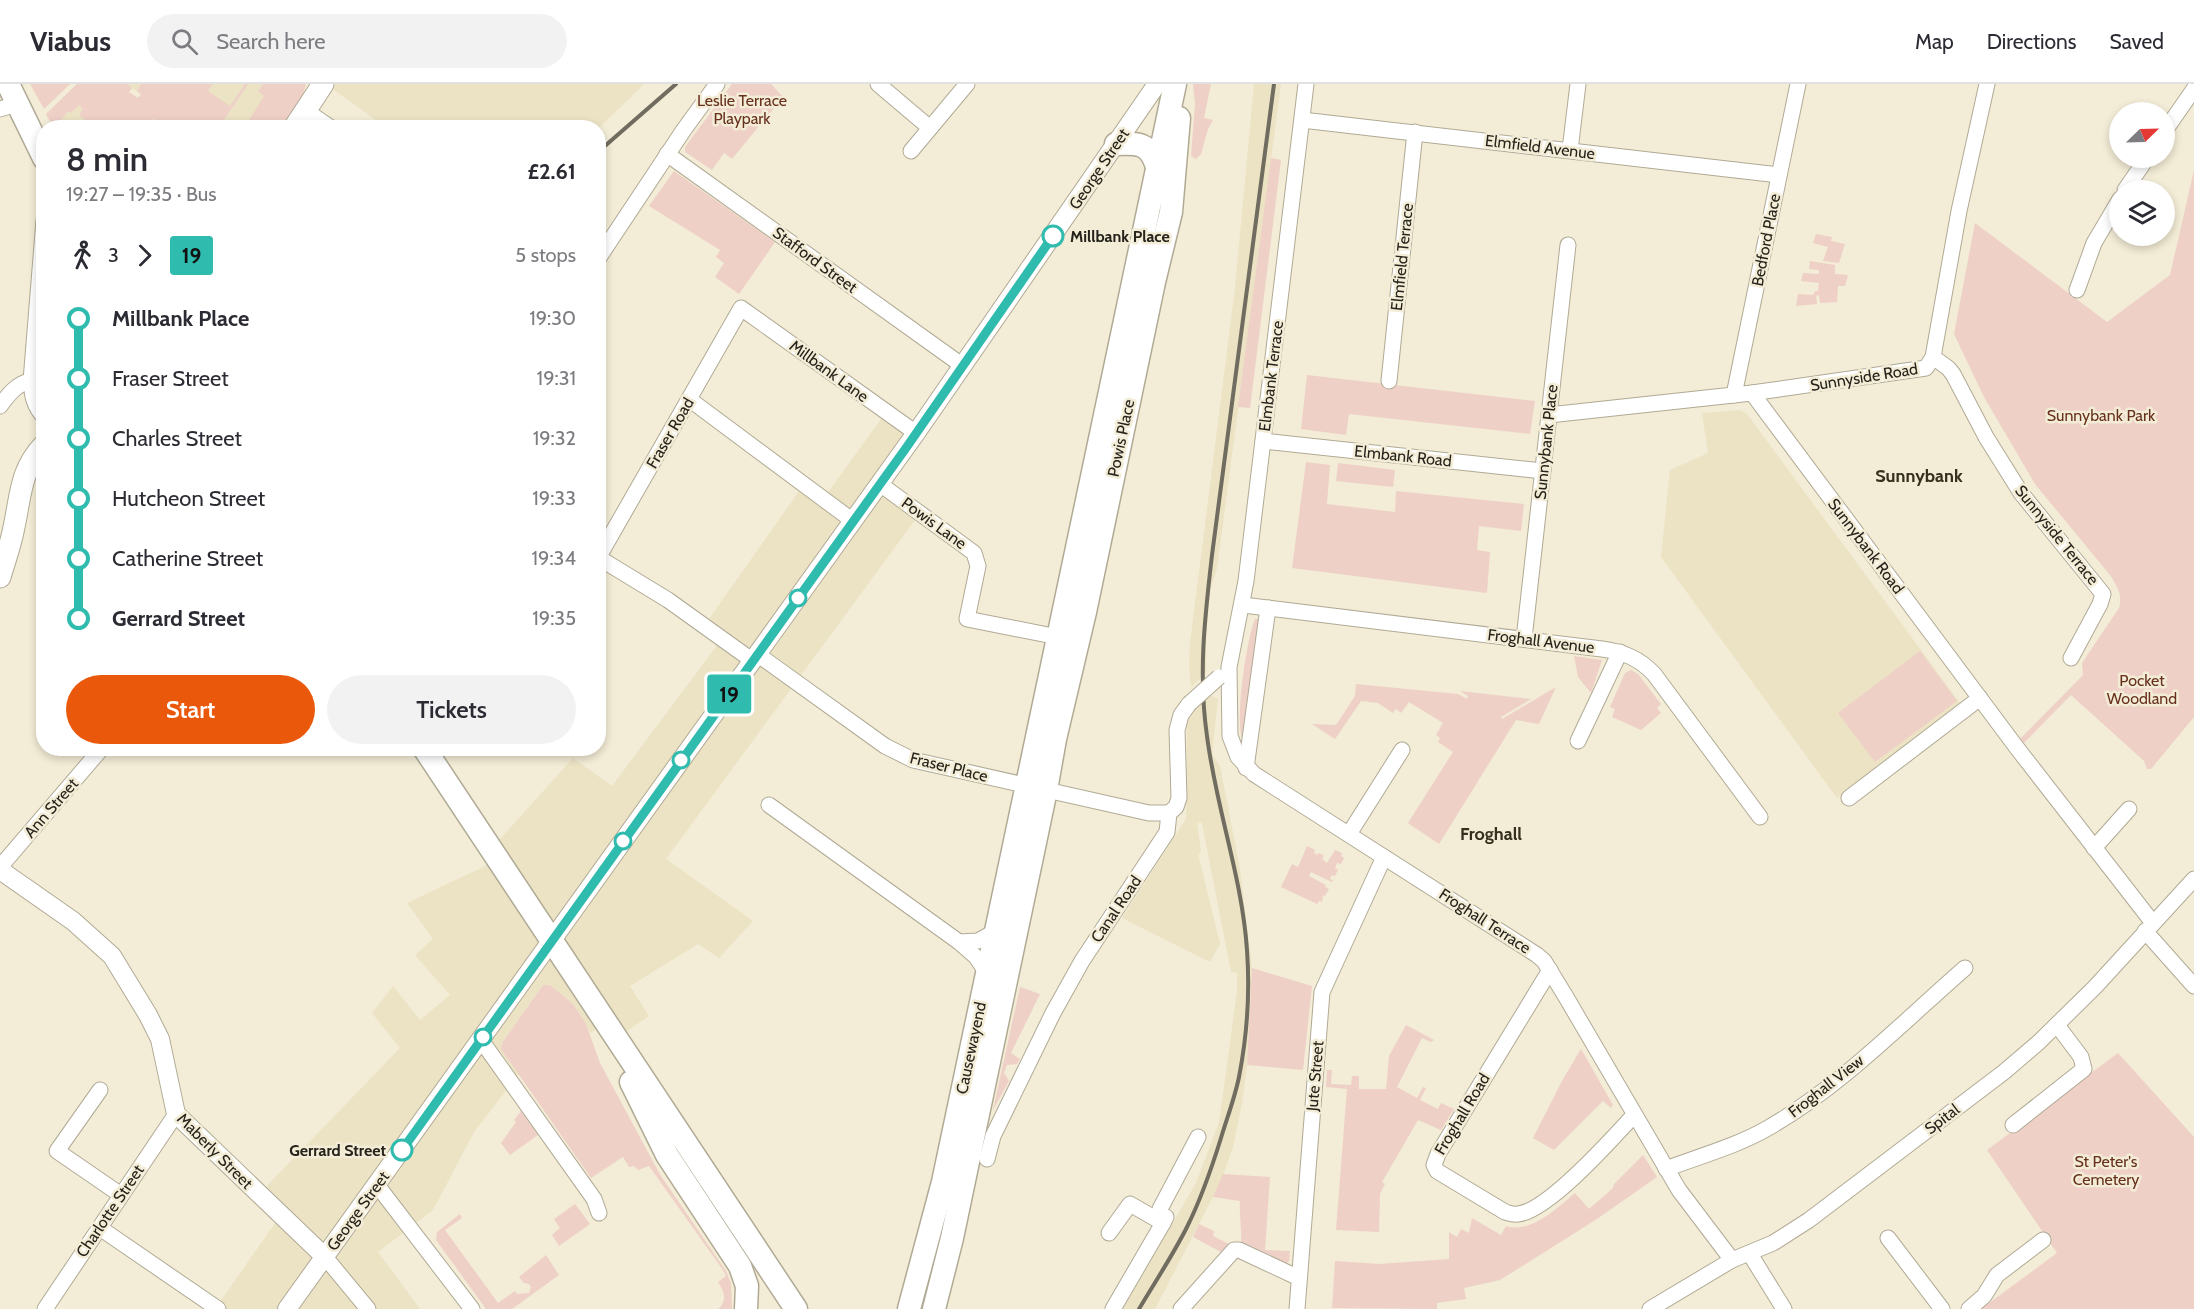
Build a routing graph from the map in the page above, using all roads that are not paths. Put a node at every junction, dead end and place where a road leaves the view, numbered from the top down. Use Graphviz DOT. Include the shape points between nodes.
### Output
graph roads {
  1 [pos="323,84"];
  2 [pos="717,84"];
  3 [pos="878,84"];
  4 [pos="967,84"];
  5 [pos="1157,84"];
  6 [pos="1174,84"];
  7 [pos="1180,84"];
  8 [pos="1306,84"];
  9 [pos="1578,84"];
  10 [pos="1798,84"];
  11 [pos="1987,84"];
  12 [pos="2194,89"];
  13 [pos="9,99"];
  14 [pos="2175,116"];
  15 [pos="299,119"];
  16 [pos="1302,120"];
  17 [pos="930,128"];
  18 [pos="1415,132"];
  19 [pos="1116,144"];
  20 [pos="36,145"];
  21 [pos="1570,150"];
  22 [pos="911,151"];
  23 [pos="668,154"];
  24 [pos="1157,167"];
  25 [pos="1779,175"];
  26 [pos="2109,218"];
  27 [pos="1568,245"];
  28 [pos="606,247"];
  29 [pos="2077,290"];
  30 [pos="741,308"];
  31 [pos="36,319"];
  32 [pos="1933,357"];
  33 [pos="963,366"];
  34 [pos="31,381"];
  35 [pos="1389,381"];
  36 [pos="1752,393"];
  37 [pos="1734,395"];
  38 [pos="689,399"];
  39 [pos="0,406"];
  40 [pos="36,406"];
  41 [pos="1549,415"];
  42 [pos="916,433"];
  43 [pos="1263,441"];
  44 [pos="36,453"];
  45 [pos="1543,471"];
  46 [pos="880,484"];
  47 [pos="854,521"];
  48 [pos="606,546"];
  49 [pos="606,562"];
  50 [pos="0,577"];
  51 [pos="1243,605"];
  52 [pos="1268,608"];
  53 [pos="1058,637"];
  54 [pos="1524,639"];
  55 [pos="1620,652"];
  56 [pos="755,658"];
  57 [pos="2071,658"];
  58 [pos="1224,672"];
  59 [pos="1980,698"];
  60 [pos="1578,741"];
  61 [pos="1402,750"];
  62 [pos="95,756"];
  63 [pos="431,756"];
  64 [pos="1246,768"];
  65 [pos="1036,788"];
  66 [pos="1849,798"];
  67 [pos="769,805"];
  68 [pos="2128,809"];
  69 [pos="1169,813"];
  70 [pos="1761,817"];
  71 [pos="1349,834"];
  72 [pos="2094,848"];
  73 [pos="1384,857"];
  74 [pos="0,868"];
  75 [pos="2194,879"];
  76 [pos="2149,927"];
  77 [pos="996,931"];
  78 [pos="551,941"];
  79 [pos="959,942"];
  80 [pos="1965,968"];
  81 [pos="1550,970"];
  82 [pos="987,973"];
  83 [pos="2194,986"];
  84 [pos="2057,1025"];
  85 [pos="608,1028"];
  86 [pos="481,1040"];
  87 [pos="100,1090"];
  88 [pos="176,1114"];
  89 [pos="1634,1115"];
  90 [pos="2013,1125"];
  91 [pos="1198,1137"];
  92 [pos="987,1158"];
  93 [pos="1666,1169"];
  94 [pos="377,1185"];
  95 [pos="121,1196"];
  96 [pos="1177,1199"];
  97 [pos="599,1213"];
  98 [pos="1163,1223"];
  99 [pos="100,1228"];
  100 [pos="1109,1233"];
  101 [pos="1888,1238"];
  102 [pos="2043,1240"];
  103 [pos="1750,1254"];
  104 [pos="325,1257"];
  105 [pos="1732,1260"];
  106 [pos="1299,1278"];
  107 [pos="45,1309"];
  108 [pos="218,1309"];
  109 [pos="287,1309"];
  110 [pos="368,1309"];
  111 [pos="472,1309"];
  112 [pos="746,1309"];
  113 [pos="796,1309"];
  114 [pos="909,1309"];
  115 [pos="934,1309"];
  116 [pos="1113,1309"];
  117 [pos="1181,1309"];
  118 [pos="1297,1309"];
  119 [pos="1650,1309"];
  120 [pos="1784,1309"];
  121 [pos="1942,1309"];
  122 [pos="1969,1309"];
  1 -- 15 [label="main road"];
  2 -- 23 [label="street"];
  3 -- 17 [label="street"];
  4 -- 17 [label="street"];
  5 -- 19 [label="street, George Street"];
  6 -- 24 [label="main road, Powis Place"];
  7 -- 65 [label="main road, Powis Place" via="1171,212 1055,739"];
  8 -- 16 [label="street, Elmbank Terrace"];
  9 -- 21 [label="street"];
  10 -- 25 [label="street, Bedford Place"];
  11 -- 32 [label="street, Sunnyside Road"];
  12 -- 14 [label="street"];
  13 -- 20 [label="main road"];
  16 -- 18 [label="street, Elmfield Avenue"];
  16 -- 43 [label="street, Elmbank Terrace"];
  17 -- 22 [label="street"];
  18 -- 21 [label="street, Elmfield Avenue"];
  18 -- 35 [label="street, Elmfield Terrace"];
  19 -- 24 [label="main road" via="1143,146 1154,157"];
  19 -- 33 [label="street, George Street"];
  21 -- 25 [label="street, Elmfield Avenue"];
  23 -- 28 [label="street"];
  23 -- 33 [label="street, Stafford Street"];
  24 -- 53 [label="main road, Powis Place"];
  25 -- 37 [label="street, Bedford Place"];
  26 -- 29 [label="street" via="2078,262"];
  27 -- 41 [label="street, Sunnybank Place"];
  30 -- 38 [label="street, Fraser Road"];
  30 -- 42 [label="street, Millbank Lane"];
  31 -- 34 [label="street"];
  32 -- 36 [label="street, Sunnyside Road" via="1920,370"];
  32 -- 57 [label="street, Sunnyside Terrace" via="1953,374 2020,493 2103,594"];
  33 -- 42 [label="street, George Street"];
  34 -- 39 [label="street" via="21,384"];
  34 -- 40 [label="street"];
  36 -- 37 [label="street, Sunnyside Road"];
  36 -- 59 [label="street, Sunnybank Road"];
  37 -- 41 [label="street, Sunnyside Road"];
  38 -- 47 [label="street"];
  38 -- 48 [label="street, Fraser Road"];
  41 -- 45 [label="street, Sunnybank Place"];
  42 -- 46 [label="street, George Street"];
  43 -- 45 [label="street, Elmbank Road"];
  43 -- 51 [label="street, Elmbank Terrace"];
  44 -- 50 [label="main road" via="23,477"];
  45 -- 54 [label="street, Sunnybank Place"];
  46 -- 47 [label="street, George Street"];
  46 -- 53 [label="street, Powis Lane" via="974,553 978,566 967,619"];
  47 -- 56 [label="street, George Street"];
  49 -- 56 [label="street, Fraser Place"];
  51 -- 52 [label="street, Froghall Avenue"];
  51 -- 58 [label="street, Elmbank Terrace"];
  52 -- 54 [label="street, Froghall Avenue"];
  52 -- 64 [label="street"];
  53 -- 65 [label="main road, Powis Place"];
  54 -- 55 [label="street, Froghall Avenue"];
  55 -- 60 [label="street"];
  55 -- 70 [label="street, Froghall Avenue" via="1636,658 1654,674"];
  56 -- 65 [label="street, Fraser Place" via="913,760"];
  56 -- 78 [label="street, George Street"];
  58 -- 64 [label="street, Froghall Terrace" via="1230,736"];
  58 -- 69 [label="street, Canal Road, bridge" via="1190,704 1178,723 1179,798"];
  59 -- 66 [label="street"];
  59 -- 72 [label="street, Sunnybank Road"];
  61 -- 71 [label="street"];
  62 -- 74 [label="street, Ann Street"];
  63 -- 78 [label="main road"];
  64 -- 71 [label="street, Froghall Terrace"];
  65 -- 69 [label="street, Fraser Place" via="1149,813"];
  65 -- 77 [label="main road, Causewayend"];
  65 -- 115 [label="main road, Causewayend" via="952,1238"];
  67 -- 79 [label="street"];
  68 -- 72 [label="street"];
  69 -- 92 [label="street, Canal Road" via="1167,832 1082,961 1053,1013 993,1136"];
  71 -- 73 [label="street, Froghall Terrace"];
  72 -- 76 [label="street, Sunnybank Road"];
  73 -- 81 [label="street, Froghall Terrace" via="1538,955"];
  73 -- 106 [label="street, Jute Street" via="1322,992"];
  74 -- 88 [label="street, Maberly Street" via="73,921 112,956 160,1040"];
  75 -- 76 [label="street, Spital"];
  76 -- 83 [label="street, Sunnybank Road"];
  76 -- 84 [label="street, Spital"];
  77 -- 79 [label="street" via="978,940"];
  77 -- 82 [label="main road, Causewayend"];
  78 -- 85 [label="main road"];
  78 -- 86 [label="street, George Street"];
  79 -- 82 [label="street"];
  80 -- 93 [label="street, Froghall View" via="1846,1071 1782,1119 1739,1142"];
  81 -- 89 [label="street, Froghall Terrace"];
  81 -- 89 [label="street, Froghall Road" via="1438,1154 1434,1165 1437,1171 1504,1212 1517,1215 1547,1199 1574,1177"];
  82 -- 114 [label="main road, Causewayend" via="943,1182"];
  84 -- 90 [label="street" via="2081,1057 2084,1069"];
  84 -- 103 [label="street, Spital" via="2016,1062 1824,1209"];
  85 -- 112 [label="main road" via="667,1155 745,1275"];
  85 -- 113 [label="main road"];
  86 -- 94 [label="street, George Street"];
  86 -- 97 [label="street" via="594,1199"];
  87 -- 95 [label="street" via="57,1151"];
  88 -- 95 [label="street, Charlotte Street"];
  88 -- 104 [label="street, Maberly Street"];
  89 -- 93 [label="street, Froghall Terrace"];
  91 -- 98 [label="street" via="1160,1209"];
  93 -- 105 [label="street, Froghall Terrace"];
  94 -- 104 [label="street, George Street"];
  94 -- 111 [label="street"];
  95 -- 99 [label="street, Charlotte Street"];
  96 -- 98 [label="street"];
  98 -- 100 [label="street" via="1130,1204"];
  98 -- 116 [label="street"];
  99 -- 107 [label="street, Charlotte Street"];
  99 -- 108 [label="street"];
  101 -- 121 [label="street"];
  102 -- 122 [label="street" via="1997,1275 1984,1296"];
  103 -- 105 [label="street, Spital"];
  103 -- 120 [label="street"];
  104 -- 109 [label="street, George Street"];
  104 -- 110 [label="street"];
  105 -- 119 [label="street, Spital"];
  106 -- 117 [label="street" via="1234,1250"];
  106 -- 118 [label="street, Jute Street"];
}
